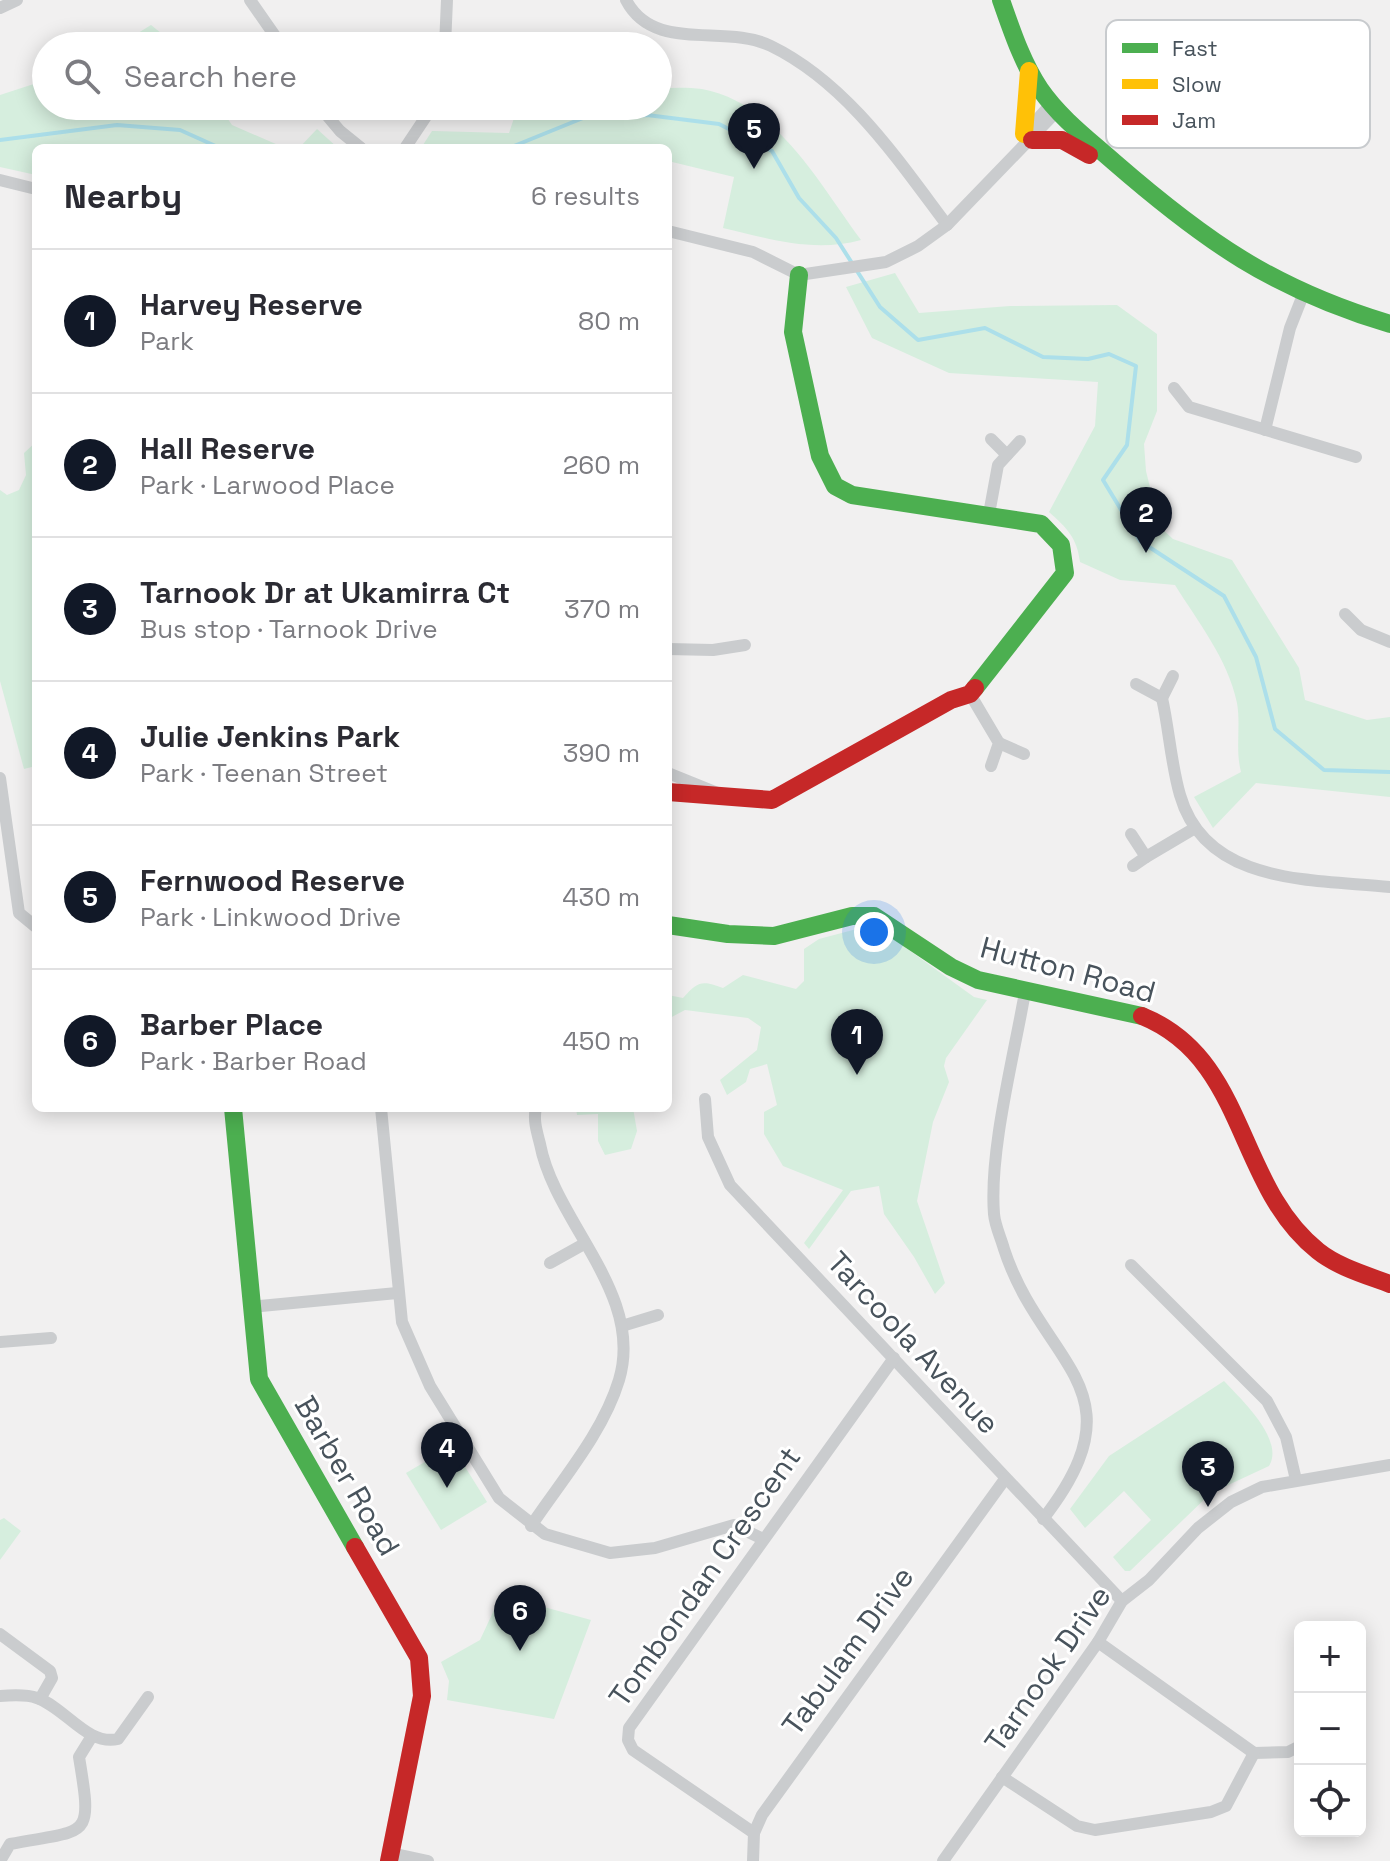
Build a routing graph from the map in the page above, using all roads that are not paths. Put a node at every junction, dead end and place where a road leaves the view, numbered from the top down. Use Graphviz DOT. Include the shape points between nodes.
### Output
graph roads {
  1 [pos="17,0"];
  2 [pos="250,0"];
  3 [pos="447,0"];
  4 [pos="626,0"];
  5 [pos="1001,0"];
  6 [pos="0,8"];
  7 [pos="272,32"];
  8 [pos="446,32"];
  9 [pos="669,32"];
  10 [pos="672,32"];
  11 [pos="1029,71"];
  12 [pos="1054,108"];
  13 [pos="331,120"];
  14 [pos="424,120"];
  15 [pos="1028,137"];
  16 [pos="356,144"];
  17 [pos="408,144"];
  18 [pos="0,180"];
  19 [pos="1136,182"];
  20 [pos="32,188"];
  21 [pos="947,225"];
  22 [pos="672,232"];
  23 [pos="799,275"];
  24 [pos="1303,295"];
  25 [pos="1390,324"];
  26 [pos="1174,388"];
  27 [pos="1265,430"];
  28 [pos="991,439"];
  29 [pos="1020,441"];
  30 [pos="1007,455"];
  31 [pos="1356,457"];
  32 [pos="989,514"];
  33 [pos="1345,614"];
  34 [pos="1390,642"];
  35 [pos="745,645"];
  36 [pos="672,649"];
  37 [pos="1173,676"];
  38 [pos="1136,684"];
  39 [pos="970,694"];
  40 [pos="1162,698"];
  41 [pos="999,743"];
  42 [pos="1024,754"];
  43 [pos="991,766"];
  44 [pos="672,775"];
  45 [pos="0,778"];
  46 [pos="672,792"];
  47 [pos="722,795"];
  48 [pos="1195,828"];
  49 [pos="1131,834"];
  50 [pos="1146,857"];
  51 [pos="1133,866"];
  52 [pos="1390,887"];
  53 [pos="32,924"];
  54 [pos="672,925"];
  55 [pos="1025,992"];
  56 [pos="705,1099"];
  57 [pos="233,1112"];
  58 [pos="381,1112"];
  59 [pos="537,1112"];
  60 [pos="584,1244"];
  61 [pos="550,1263"];
  62 [pos="1131,1265"];
  63 [pos="1390,1284"];
  64 [pos="397,1293"];
  65 [pos="250,1307"];
  66 [pos="658,1315"];
  67 [pos="622,1326"];
  68 [pos="51,1338"];
  69 [pos="0,1342"];
  70 [pos="894,1358"];
  71 [pos="1390,1465"];
  72 [pos="1005,1479"];
  73 [pos="1296,1480"];
  74 [pos="1043,1519"];
  75 [pos="531,1526"];
  76 [pos="763,1539"];
  77 [pos="1122,1601"];
  78 [pos="0,1634"];
  79 [pos="1098,1642"];
  80 [pos="0,1696"];
  81 [pos="148,1697"];
  82 [pos="40,1699"];
  83 [pos="92,1736"];
  84 [pos="1294,1749"];
  85 [pos="1254,1753"];
  86 [pos="1002,1777"];
  87 [pos="754,1833"];
  88 [pos="1,1855"];
  89 [pos="390,1857"];
  90 [pos="428,1861"];
  91 [pos="753,1861"];
  92 [pos="943,1861"];
  1 -- 6 [label="street"];
  2 -- 7 [label="street"];
  3 -- 8 [label="street"];
  4 -- 9 [label="street" via="645,24"];
  5 -- 11 [label="street"];
  10 -- 21 [label="street" via="754,41 795,61 853,107"];
  11 -- 12 [label="street"];
  11 -- 15 [label="street"];
  12 -- 15 [label="street"];
  12 -- 19 [label="street"];
  13 -- 16 [label="street"];
  14 -- 17 [label="street"];
  15 -- 19 [label="street" via="1069,140 1114,175"];
  15 -- 21 [label="street"];
  18 -- 20 [label="street"];
  19 -- 24 [label="street" via="1226,255"];
  21 -- 23 [label="street" via="886,262"];
  22 -- 23 [label="street" via="753,252"];
  23 -- 32 [label="street" via="793,332 820,456 835,486 852,495"];
  24 -- 25 [label="street"];
  24 -- 27 [label="street"];
  26 -- 27 [label="street" via="1189,407"];
  27 -- 31 [label="street"];
  28 -- 30 [label="street"];
  29 -- 30 [label="street"];
  30 -- 32 [label="street" via="998,465"];
  32 -- 39 [label="street" via="1049,529 1067,562 1059,583"];
  33 -- 34 [label="street" via="1361,630"];
  35 -- 36 [label="street"];
  37 -- 40 [label="street"];
  38 -- 40 [label="street"];
  39 -- 41 [label="street"];
  39 -- 47 [label="street" via="784,796 753,801"];
  40 -- 48 [label="street" via="1179,794"];
  41 -- 42 [label="street"];
  41 -- 43 [label="street"];
  44 -- 47 [label="street"];
  45 -- 53 [label="street" via="19,913"];
  46 -- 47 [label="street"];
  48 -- 50 [label="street"];
  48 -- 52 [label="street" via="1212,846 1253,869"];
  49 -- 50 [label="street"];
  50 -- 51 [label="street"];
  54 -- 55 [label="street, Hutton Road" via="766,936 860,913 874,916 963,974"];
  55 -- 63 [label="street, Hutton Road" via="1139,1015 1182,1035 1208,1064 1293,1226 1337,1263"];
  55 -- 74 [label="street" via="998,1154 994,1217 1013,1277 1073,1369 1087,1418 1082,1458"];
  56 -- 70 [label="street, Tarcoola Avenue" via="708,1137 730,1185"];
  57 -- 65 [label="street, Barber Road"];
  58 -- 64 [label="street"];
  59 -- 60 [label="street" via="543,1163"];
  60 -- 61 [label="street"];
  60 -- 67 [label="street"];
  62 -- 73 [label="street" via="1267,1401 1286,1437"];
  64 -- 65 [label="street"];
  64 -- 75 [label="street" via="407,1339 430,1386 499,1498"];
  65 -- 89 [label="street, Barber Road" via="259,1379 419,1658 422,1696"];
  66 -- 67 [label="street"];
  67 -- 75 [label="street" via="619,1380 605,1413"];
  68 -- 69 [label="street"];
  70 -- 72 [label="street, Tarcoola Avenue"];
  70 -- 76 [label="street, Tombondan Crescent"];
  71 -- 73 [label="street, Tarnook Drive"];
  72 -- 74 [label="street, Tarcoola Avenue"];
  72 -- 87 [label="street, Tabulam Drive"];
  73 -- 77 [label="street, Tarnook Drive" via="1262,1487 1231,1502"];
  74 -- 77 [label="street, Tarcoola Avenue"];
  75 -- 76 [label="street" via="559,1540 610,1553 655,1548 734,1525"];
  76 -- 87 [label="street, Tombondan Crescent" via="637,1714 628,1740 641,1756"];
  77 -- 79 [label="street, Tarnook Drive"];
  78 -- 82 [label="street" via="50,1671 52,1678"];
  79 -- 85 [label="street"];
  79 -- 86 [label="street, Tarnook Drive"];
  80 -- 82 [label="street"];
  81 -- 83 [label="street" via="118,1739"];
  82 -- 83 [label="street"];
  83 -- 88 [label="street" via="79,1757 85,1822 76,1831 10,1844"];
  84 -- 85 [label="street"];
  85 -- 86 [label="street" via="1226,1806 1095,1830 1077,1826"];
  86 -- 92 [label="street, Tarnook Drive"];
  87 -- 91 [label="street, Tabulam Drive"];
  89 -- 90 [label="street"];
}
